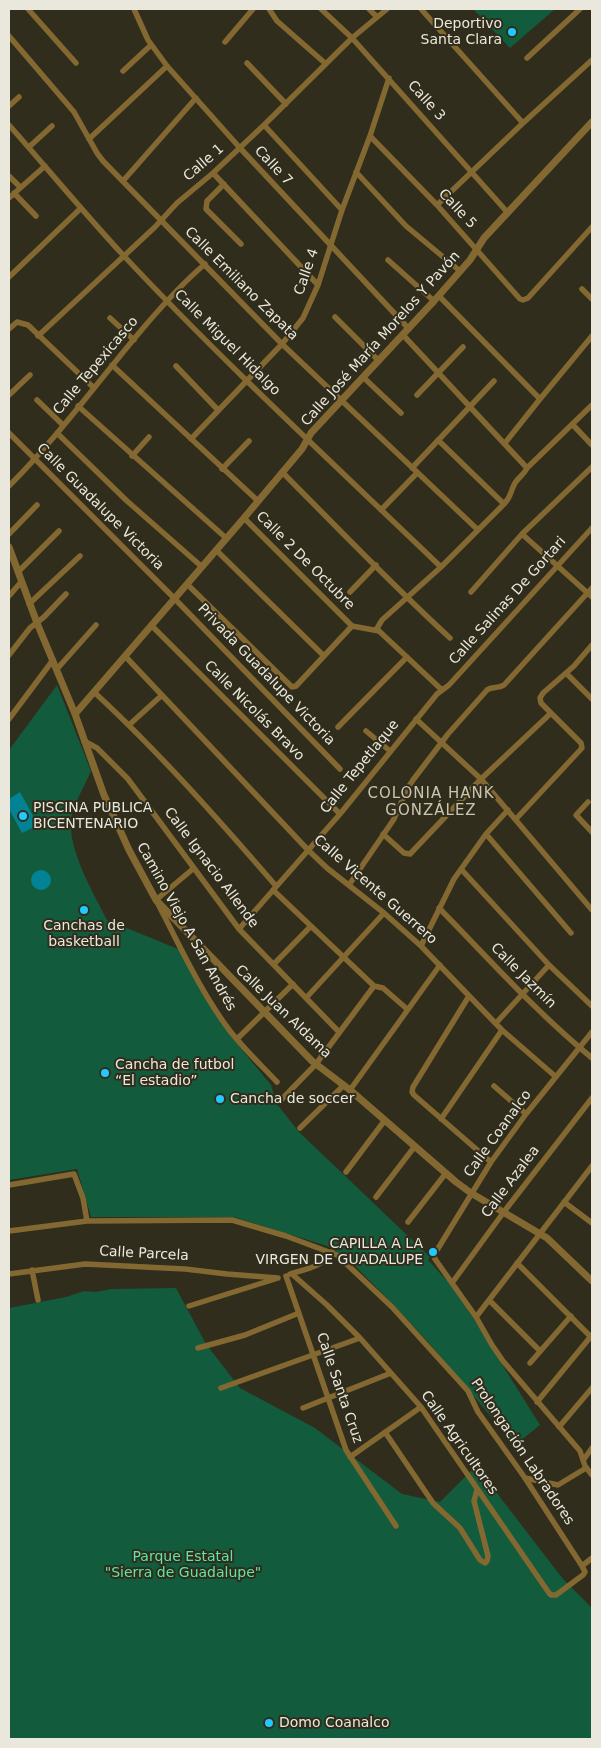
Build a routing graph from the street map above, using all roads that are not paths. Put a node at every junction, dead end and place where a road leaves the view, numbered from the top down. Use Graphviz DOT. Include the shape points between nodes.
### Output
graph roads {
  1 [pos="28,9"];
  2 [pos="134,9"];
  3 [pos="253,9"];
  4 [pos="269,9"];
  5 [pos="321,9"];
  6 [pos="369,9"];
  7 [pos="386,9"];
  8 [pos="421,9"];
  9 [pos="580,9"];
  10 [pos="377,16"];
  11 [pos="9,36"];
  12 [pos="352,38"];
  13 [pos="225,42"];
  14 [pos="151,45"];
  15 [pos="527,58"];
  16 [pos="592,60"];
  17 [pos="76,63"];
  18 [pos="247,63"];
  19 [pos="326,64"];
  20 [pos="167,66"];
  21 [pos="123,71"];
  22 [pos="389,78"];
  23 [pos="19,97"];
  24 [pos="196,98"];
  25 [pos="286,104"];
  26 [pos="9,106"];
  27 [pos="592,122"];
  28 [pos="523,123"];
  29 [pos="9,125"];
  30 [pos="264,125"];
  31 [pos="52,126"];
  32 [pos="370,136"];
  33 [pos="89,139"];
  34 [pos="29,147"];
  35 [pos="240,148"];
  36 [pos="45,166"];
  37 [pos="356,172"];
  38 [pos="473,172"];
  39 [pos="213,173"];
  40 [pos="9,176"];
  41 [pos="123,181"];
  42 [pos="224,184"];
  43 [pos="20,187"];
  44 [pos="14,193"];
  45 [pos="9,198"];
  46 [pos="438,205"];
  47 [pos="80,208"];
  48 [pos="342,210"];
  49 [pos="508,213"];
  50 [pos="36,216"];
  51 [pos="161,220"];
  52 [pos="592,227"];
  53 [pos="241,244"];
  54 [pos="330,246"];
  55 [pos="476,249"];
  56 [pos="124,256"];
  57 [pos="388,260"];
  58 [pos="205,264"];
  59 [pos="460,271"];
  60 [pos="9,277"];
  61 [pos="318,285"];
  62 [pos="582,288"];
  63 [pos="437,298"];
  64 [pos="592,299"];
  65 [pos="167,300"];
  66 [pos="335,317"];
  67 [pos="110,318"];
  68 [pos="9,329"];
  69 [pos="409,329"];
  70 [pos="403,335"];
  71 [pos="38,336"];
  72 [pos="592,336"];
  73 [pos="134,340"];
  74 [pos="282,344"];
  75 [pos="463,347"];
  76 [pos="378,360"];
  77 [pos="112,365"];
  78 [pos="176,366"];
  79 [pos="438,373"];
  80 [pos="30,375"];
  81 [pos="364,377"];
  82 [pos="246,381"];
  83 [pos="494,381"];
  84 [pos="93,387"];
  85 [pos="9,395"];
  86 [pos="417,395"];
  87 [pos="540,399"];
  88 [pos="37,400"];
  89 [pos="342,400"];
  90 [pos="592,405"];
  91 [pos="78,406"];
  92 [pos="469,408"];
  93 [pos="218,410"];
  94 [pos="401,413"];
  95 [pos="572,424"];
  96 [pos="63,425"];
  97 [pos="9,433"];
  98 [pos="57,433"];
  99 [pos="149,437"];
  100 [pos="191,439"];
  101 [pos="306,440"];
  102 [pos="438,440"];
  103 [pos="249,441"];
  104 [pos="505,443"];
  105 [pos="592,444"];
  106 [pos="132,456"];
  107 [pos="35,460"];
  108 [pos="592,467"];
  109 [pos="412,468"];
  110 [pos="527,468"];
  111 [pos="222,469"];
  112 [pos="282,472"];
  113 [pos="417,473"];
  114 [pos="9,486"];
  115 [pos="258,501"];
  116 [pos="504,504"];
  117 [pos="37,505"];
  118 [pos="381,510"];
  119 [pos="244,518"];
  120 [pos="592,528"];
  121 [pos="478,530"];
  122 [pos="60,531"];
  123 [pos="9,534"];
  124 [pos="522,534"];
  125 [pos="226,538"];
  126 [pos="9,547"];
  127 [pos="216,550"];
  128 [pos="80,556"];
  129 [pos="376,565"];
  130 [pos="558,565"];
  131 [pos="201,566"];
  132 [pos="440,567"];
  133 [pos="18,572"];
  134 [pos="21,582"];
  135 [pos="187,584"];
  136 [pos="350,592"];
  137 [pos="471,592"];
  138 [pos="591,592"];
  139 [pos="66,594"];
  140 [pos="9,596"];
  141 [pos="174,598"];
  142 [pos="407,599"];
  143 [pos="29,604"];
  144 [pos="37,623"];
  145 [pos="96,625"];
  146 [pos="151,625"];
  147 [pos="352,626"];
  148 [pos="376,630"];
  149 [pos="450,638"];
  150 [pos="592,645"];
  151 [pos="9,655"];
  152 [pos="125,656"];
  153 [pos="324,656"];
  154 [pos="407,657"];
  155 [pos="54,660"];
  156 [pos="57,669"];
  157 [pos="566,673"];
  158 [pos="442,690"];
  159 [pos="94,692"];
  160 [pos="162,695"];
  161 [pos="592,699"];
  162 [pos="551,713"];
  163 [pos="75,714"];
  164 [pos="9,719"];
  165 [pos="416,719"];
  166 [pos="129,725"];
  167 [pos="338,727"];
  168 [pos="366,731"];
  169 [pos="84,741"];
  170 [pos="442,742"];
  171 [pos="390,751"];
  172 [pos="340,769"];
  173 [pos="481,779"];
  174 [pos="588,802"];
  175 [pos="508,810"];
  176 [pos="340,814"];
  177 [pos="516,819"];
  178 [pos="592,832"];
  179 [pos="383,834"];
  180 [pos="486,834"];
  181 [pos="308,850"];
  182 [pos="194,868"];
  183 [pos="461,869"];
  184 [pos="349,885"];
  185 [pos="274,888"];
  186 [pos="156,900"];
  187 [pos="439,908"];
  188 [pos="592,910"];
  189 [pos="384,913"];
  190 [pos="311,926"];
  191 [pos="239,929"];
  192 [pos="570,933"];
  193 [pos="421,946"];
  194 [pos="344,957"];
  195 [pos="274,964"];
  196 [pos="440,965"];
  197 [pos="549,965"];
  198 [pos="293,984"];
  199 [pos="374,986"];
  200 [pos="522,994"];
  201 [pos="469,996"];
  202 [pos="306,998"];
  203 [pos="592,1006"];
  204 [pos="408,1009"];
  205 [pos="264,1012"];
  206 [pos="496,1023"];
  207 [pos="502,1030"];
  208 [pos="339,1032"];
  209 [pos="592,1032"];
  210 [pos="237,1039"];
  211 [pos="579,1048"];
  212 [pos="592,1058"];
  213 [pos="316,1064"];
  214 [pos="556,1077"];
  215 [pos="277,1082"];
  216 [pos="494,1086"];
  217 [pos="347,1087"];
  218 [pos="592,1098"];
  219 [pos="280,1101"];
  220 [pos="526,1114"];
  221 [pos="441,1119"];
  222 [pos="385,1120"];
  223 [pos="300,1128"];
  224 [pos="415,1146"];
  225 [pos="491,1162"];
  226 [pos="592,1166"];
  227 [pos="346,1172"];
  228 [pos="446,1173"];
  229 [pos="9,1185"];
  230 [pos="471,1194"];
  231 [pos="376,1197"];
  232 [pos="564,1202"];
  233 [pos="503,1213"];
  234 [pos="87,1221"];
  235 [pos="408,1222"];
  236 [pos="592,1223"];
  237 [pos="9,1231"];
  238 [pos="539,1233"];
  239 [pos="332,1252"];
  240 [pos="517,1263"];
  241 [pos="32,1270"];
  242 [pos="9,1274"];
  243 [pos="289,1275"];
  244 [pos="278,1278"];
  245 [pos="592,1281"];
  246 [pos="452,1283"];
  247 [pos="38,1300"];
  248 [pos="489,1300"];
  249 [pos="190,1306"];
  250 [pos="299,1313"];
  251 [pos="571,1316"];
  252 [pos="476,1317"];
  253 [pos="592,1336"];
  254 [pos="360,1338"];
  255 [pos="198,1348"];
  256 [pos="540,1351"];
  257 [pos="315,1355"];
  258 [pos="530,1363"];
  259 [pos="390,1373"];
  260 [pos="221,1388"];
  261 [pos="592,1388"];
  262 [pos="327,1398"];
  263 [pos="537,1402"];
  264 [pos="421,1407"];
  265 [pos="303,1408"];
  266 [pos="559,1427"];
  267 [pos="385,1432"];
  268 [pos="592,1448"];
  269 [pos="350,1457"];
  270 [pos="584,1458"];
  271 [pos="586,1468"];
  272 [pos="592,1475"];
  273 [pos="525,1478"];
  274 [pos="476,1490"];
  275 [pos="396,1526"];
  276 [pos="592,1558"];
  277 [pos="582,1566"];
  278 [pos="584,1573"];
  1 -- 17 [label="street"];
  2 -- 14 [label="street, Calle 7"];
  3 -- 13 [label="street"];
  4 -- 19 [label="street" via="277,21"];
  5 -- 12 [label="street, Calle 3"];
  6 -- 10 [label="street"];
  7 -- 10 [label="street, Calle 1"];
  8 -- 28 [label="street"];
  9 -- 15 [label="street"];
  10 -- 12 [label="street, Calle 1"];
  11 -- 33 [label="street, Calle Emiliano Zapata" via="74,112"];
  12 -- 19 [label="street, Calle 1"];
  12 -- 22 [label="street, Calle 3"];
  14 -- 20 [label="street, Calle 7"];
  14 -- 21 [label="street"];
  16 -- 28 [label="street"];
  18 -- 25 [label="street"];
  19 -- 25 [label="street, Calle 1"];
  20 -- 24 [label="street, Calle 7"];
  20 -- 33 [label="street"];
  22 -- 32 [label="street, Calle 4"];
  22 -- 38 [label="street, Calle 3"];
  23 -- 26 [label="street"];
  24 -- 35 [label="street, Calle 7"];
  24 -- 41 [label="street"];
  25 -- 30 [label="street, Calle 1"];
  27 -- 49 [label="street, Calle José María Morelos Y Pavón"];
  28 -- 38 [label="street"];
  29 -- 34 [label="street, Calle Miguel Hidalgo"];
  30 -- 35 [label="street, Calle 1"];
  30 -- 48 [label="street"];
  31 -- 34 [label="street"];
  32 -- 37 [label="street, Calle 4"];
  32 -- 46 [label="street, Calle 5"];
  33 -- 41 [label="street, Calle Emiliano Zapata" via="97,153"];
  34 -- 36 [label="street, Calle Miguel Hidalgo"];
  35 -- 39 [label="street, Calle 1"];
  35 -- 54 [label="street, Calle 7"];
  36 -- 43 [label="street"];
  36 -- 47 [label="street, Calle Miguel Hidalgo"];
  37 -- 48 [label="street, Calle 4"];
  37 -- 59 [label="street" via="406,226"];
  38 -- 46 [label="street"];
  38 -- 49 [label="street, Calle 3"];
  39 -- 42 [label="street"];
  39 -- 51 [label="street, Calle 1"];
  40 -- 43 [label="street"];
  41 -- 51 [label="street, Calle Emiliano Zapata"];
  42 -- 53 [label="street" via="207,201 206,209"];
  42 -- 61 [label="street"];
  43 -- 44 [label="street"];
  44 -- 45 [label="street"];
  44 -- 50 [label="street"];
  46 -- 55 [label="street, Calle 5"];
  47 -- 56 [label="street, Calle Miguel Hidalgo"];
  47 -- 60 [label="street"];
  48 -- 54 [label="street, Calle 4"];
  49 -- 55 [label="street, Calle José María Morelos Y Pavón"];
  51 -- 56 [label="street, Calle 1"];
  51 -- 58 [label="street, Calle Emiliano Zapata"];
  52 -- 55 [label="street, Calle 5" via="523,300"];
  54 -- 61 [label="street, Calle 4"];
  54 -- 69 [label="street, Calle 7"];
  55 -- 59 [label="street, Calle José María Morelos Y Pavón"];
  56 -- 65 [label="street, Calle Miguel Hidalgo"];
  56 -- 71 [label="street, Calle 1"];
  57 -- 63 [label="street"];
  58 -- 65 [label="street, Calle Tepexicasco"];
  58 -- 74 [label="street, Calle Emiliano Zapata"];
  59 -- 63 [label="street, Calle José María Morelos Y Pavón"];
  61 -- 74 [label="street, Calle 4" via="300,324"];
  62 -- 64 [label="street"];
  63 -- 69 [label="street, Calle José María Morelos Y Pavón"];
  63 -- 87 [label="street"];
  65 -- 73 [label="street, Calle Tepexicasco"];
  65 -- 82 [label="street, Calle Miguel Hidalgo"];
  66 -- 76 [label="street"];
  67 -- 73 [label="street"];
  68 -- 71 [label="street" via="21,321"];
  69 -- 70 [label="street, Calle José María Morelos Y Pavón"];
  70 -- 76 [label="street, Calle José María Morelos Y Pavón"];
  70 -- 79 [label="street"];
  71 -- 84 [label="street"];
  72 -- 87 [label="street"];
  73 -- 77 [label="street, Calle Tepexicasco"];
  74 -- 82 [label="street, Calle 4"];
  74 -- 89 [label="street, Calle Emiliano Zapata"];
  75 -- 79 [label="street"];
  76 -- 81 [label="street, Calle José María Morelos Y Pavón"];
  77 -- 84 [label="street, Calle Tepexicasco"];
  77 -- 100 [label="street"];
  78 -- 93 [label="street"];
  79 -- 86 [label="street"];
  79 -- 92 [label="street"];
  80 -- 85 [label="street"];
  81 -- 89 [label="street, Calle José María Morelos Y Pavón"];
  81 -- 94 [label="street"];
  82 -- 93 [label="street, Calle 4"];
  82 -- 101 [label="street, Calle Miguel Hidalgo"];
  83 -- 92 [label="street"];
  84 -- 91 [label="street, Calle Tepexicasco"];
  87 -- 104 [label="street"];
  88 -- 96 [label="street"];
  89 -- 101 [label="street, Calle José María Morelos Y Pavón"];
  89 -- 109 [label="street, Calle Emiliano Zapata"];
  90 -- 95 [label="street"];
  91 -- 96 [label="street, Calle Tepexicasco"];
  91 -- 106 [label="street"];
  92 -- 102 [label="street"];
  92 -- 104 [label="street"];
  93 -- 100 [label="street, Calle 4"];
  95 -- 105 [label="street"];
  95 -- 110 [label="street"];
  96 -- 98 [label="street, Calle Tepexicasco"];
  97 -- 107 [label="street, Calle Guadalupe Victoria"];
  98 -- 107 [label="street, Calle Tepexicasco"];
  98 -- 131 [label="street"];
  99 -- 106 [label="street"];
  100 -- 111 [label="street"];
  101 -- 112 [label="street, Calle José María Morelos Y Pavón"];
  101 -- 118 [label="street, Calle Miguel Hidalgo"];
  102 -- 109 [label="street"];
  102 -- 116 [label="street"];
  103 -- 111 [label="street"];
  104 -- 110 [label="street"];
  106 -- 125 [label="street"];
  107 -- 114 [label="street, Calle Tepexicasco"];
  107 -- 141 [label="street, Calle Guadalupe Victoria"];
  108 -- 124 [label="street"];
  109 -- 113 [label="street, Calle Emiliano Zapata"];
  110 -- 116 [label="street"];
  111 -- 115 [label="street"];
  112 -- 115 [label="street, Calle José María Morelos Y Pavón"];
  112 -- 129 [label="street"];
  113 -- 118 [label="street"];
  113 -- 121 [label="street, Calle Emiliano Zapata"];
  115 -- 119 [label="street, Calle José María Morelos Y Pavón"];
  116 -- 121 [label="street"];
  117 -- 123 [label="street"];
  118 -- 132 [label="street, Calle Miguel Hidalgo"];
  119 -- 125 [label="street, Calle José María Morelos Y Pavón"];
  119 -- 147 [label="street, Calle 2 De Octubre"];
  120 -- 130 [label="street, Calle Salinas De Gortari"];
  121 -- 132 [label="street"];
  122 -- 133 [label="street"];
  124 -- 130 [label="street"];
  124 -- 137 [label="street"];
  125 -- 127 [label="street, Calle José María Morelos Y Pavón"];
  126 -- 133 [label="street, Camino Viejo A San Andrés"];
  127 -- 131 [label="street, Calle José María Morelos Y Pavón"];
  127 -- 153 [label="street"];
  128 -- 143 [label="street"];
  129 -- 136 [label="street"];
  129 -- 142 [label="street"];
  130 -- 138 [label="street"];
  130 -- 158 [label="street, Calle Salinas De Gortari"];
  131 -- 135 [label="street, Calle José María Morelos Y Pavón"];
  132 -- 142 [label="street"];
  133 -- 134 [label="street, Camino Viejo A San Andrés"];
  134 -- 140 [label="street"];
  134 -- 143 [label="street, Camino Viejo A San Andrés"];
  135 -- 141 [label="street, Calle José María Morelos Y Pavón"];
  135 -- 153 [label="street" via="292,687"];
  138 -- 170 [label="street" via="504,685 487,690"];
  139 -- 144 [label="street"];
  141 -- 146 [label="street, Calle José María Morelos Y Pavón"];
  141 -- 172 [label="street, Privada Guadalupe Victoria"];
  142 -- 148 [label="street" via="382,620"];
  142 -- 149 [label="street"];
  143 -- 144 [label="street, Camino Viejo A San Andrés"];
  144 -- 151 [label="street"];
  144 -- 155 [label="street, Camino Viejo A San Andrés"];
  145 -- 156 [label="street"];
  146 -- 152 [label="street, Calle José María Morelos Y Pavón"];
  146 -- 176 [label="street, Calle Nicolás Bravo"];
  147 -- 148 [label="street, Calle 2 De Octubre"];
  147 -- 153 [label="street"];
  148 -- 154 [label="street"];
  150 -- 157 [label="street"];
  152 -- 159 [label="street, Calle José María Morelos Y Pavón"];
  152 -- 160 [label="street, Calle Vicente Guerrero"];
  154 -- 158 [label="street"];
  154 -- 167 [label="street"];
  155 -- 156 [label="street, Camino Viejo A San Andrés"];
  155 -- 164 [label="street"];
  156 -- 163 [label="street, Camino Viejo A San Andrés"];
  157 -- 161 [label="street"];
  157 -- 162 [label="street" via="540,698"];
  158 -- 165 [label="street, Calle Tepetlaque"];
  159 -- 163 [label="street, Calle José María Morelos Y Pavón"];
  159 -- 166 [label="street"];
  160 -- 166 [label="street"];
  160 -- 181 [label="street, Calle Vicente Guerrero"];
  162 -- 173 [label="street"];
  162 -- 177 [label="street" via="581,742 582,748"];
  163 -- 169 [label="street, Camino Viejo A San Andrés"];
  165 -- 170 [label="street"];
  165 -- 171 [label="street, Calle Tepetlaque"];
  166 -- 185 [label="street" via="218,818"];
  168 -- 171 [label="street"];
  169 -- 182 [label="street, Calle Ignacio Allende" via="98,748 128,779"];
  169 -- 186 [label="street, Camino Viejo A San Andrés" via="116,823"];
  170 -- 173 [label="street"];
  170 -- 179 [label="street" via="407,789 400,809"];
  171 -- 176 [label="street, Calle Tepetlaque"];
  173 -- 175 [label="street"];
  173 -- 179 [label="street" via="410,854 404,853"];
  174 -- 178 [label="street" via="576,815"];
  175 -- 177 [label="street"];
  175 -- 180 [label="street"];
  176 -- 181 [label="street, Calle Tepetlaque"];
  177 -- 188 [label="street"];
  179 -- 184 [label="street"];
  180 -- 183 [label="street"];
  180 -- 192 [label="street"];
  181 -- 184 [label="street, Calle Vicente Guerrero"];
  181 -- 185 [label="street, Calle Tepetlaque"];
  182 -- 186 [label="street"];
  182 -- 191 [label="street, Calle Ignacio Allende"];
  183 -- 187 [label="street"];
  183 -- 197 [label="street"];
  184 -- 189 [label="street, Calle Vicente Guerrero"];
  185 -- 190 [label="street"];
  185 -- 191 [label="street, Calle Tepetlaque"];
  186 -- 205 [label="street, Calle Juan Aldama"];
  186 -- 210 [label="street, Camino Viejo A San Andrés" via="207,996"];
  187 -- 193 [label="street"];
  187 -- 200 [label="street, Calle Jazmín"];
  189 -- 193 [label="street, Calle Vicente Guerrero"];
  189 -- 194 [label="street"];
  190 -- 194 [label="street"];
  190 -- 195 [label="street"];
  191 -- 195 [label="street, Calle Ignacio Allende"];
  193 -- 196 [label="street, Calle Vicente Guerrero"];
  194 -- 199 [label="street"];
  194 -- 202 [label="street"];
  195 -- 198 [label="street, Calle Ignacio Allende"];
  196 -- 201 [label="street, Calle Vicente Guerrero"];
  196 -- 204 [label="street"];
  197 -- 200 [label="street"];
  197 -- 203 [label="street"];
  198 -- 202 [label="street, Calle Ignacio Allende"];
  198 -- 205 [label="street"];
  199 -- 204 [label="street" via="383,988"];
  199 -- 208 [label="street"];
  200 -- 206 [label="street"];
  200 -- 211 [label="street, Calle Jazmín"];
  201 -- 206 [label="street, Calle Vicente Guerrero"];
  201 -- 221 [label="street" via="413,1087 414,1095"];
  202 -- 208 [label="street, Calle Ignacio Allende"];
  204 -- 217 [label="street"];
  205 -- 210 [label="street"];
  205 -- 213 [label="street, Calle Juan Aldama"];
  206 -- 207 [label="street, Calle Vicente Guerrero"];
  207 -- 214 [label="street, Calle Vicente Guerrero"];
  207 -- 221 [label="street"];
  208 -- 213 [label="street"];
  209 -- 211 [label="street, Calle Coanalco"];
  210 -- 215 [label="street, Camino Viejo A San Andrés"];
  211 -- 212 [label="street, Calle Jazmín"];
  211 -- 214 [label="street, Calle Coanalco"];
  213 -- 217 [label="street, Calle Juan Aldama"];
  213 -- 219 [label="street"];
  214 -- 220 [label="street, Calle Coanalco"];
  216 -- 220 [label="street"];
  217 -- 222 [label="street, Calle Juan Aldama"];
  217 -- 223 [label="street"];
  218 -- 233 [label="street, Calle Azalea"];
  220 -- 225 [label="street, Calle Coanalco"];
  221 -- 225 [label="street"];
  222 -- 224 [label="street, Calle Juan Aldama"];
  222 -- 227 [label="street"];
  224 -- 228 [label="street, Calle Juan Aldama"];
  224 -- 231 [label="street"];
  225 -- 230 [label="street, Calle Coanalco"];
  226 -- 232 [label="street"];
  228 -- 230 [label="street, Calle Juan Aldama"];
  228 -- 235 [label="street"];
  229 -- 234 [label="street" via="74,1174"];
  230 -- 233 [label="street, Calle Juan Aldama"];
  230 -- 246 [label="street, Calle Coanalco" via="434,1253"];
  232 -- 236 [label="street"];
  232 -- 238 [label="street"];
  233 -- 238 [label="street, Calle Juan Aldama"];
  233 -- 246 [label="street, Calle Azalea"];
  234 -- 237 [label="street, Prolongación Labradores"];
  234 -- 239 [label="street, Prolongación Labradores" via="232,1220"];
  238 -- 240 [label="street"];
  238 -- 245 [label="street, Calle Juan Aldama"];
  239 -- 243 [label="street" via="319,1265"];
  239 -- 273 [label="street, Prolongación Labradores" via="392,1307 468,1391 478,1412"];
  240 -- 248 [label="street"];
  240 -- 251 [label="street"];
  241 -- 242 [label="street, Calle Parcela"];
  241 -- 244 [label="street, Calle Parcela" via="85,1264"];
  241 -- 247 [label="street"];
  243 -- 244 [label="street"];
  243 -- 250 [label="street, Calle Santa Cruz"];
  243 -- 254 [label="street, Calle Agricultores" via="327,1305"];
  244 -- 249 [label="street"];
  246 -- 252 [label="street"];
  248 -- 252 [label="street"];
  248 -- 256 [label="street"];
  250 -- 255 [label="street" via="245,1335"];
  250 -- 257 [label="street, Calle Santa Cruz"];
  251 -- 253 [label="street"];
  251 -- 256 [label="street"];
  252 -- 263 [label="street" via="503,1360"];
  253 -- 263 [label="street"];
  254 -- 257 [label="street"];
  254 -- 259 [label="street, Calle Agricultores"];
  256 -- 258 [label="street"];
  257 -- 260 [label="street"];
  257 -- 262 [label="street, Calle Santa Cruz"];
  259 -- 262 [label="street"];
  259 -- 264 [label="street, Calle Agricultores"];
  261 -- 266 [label="street"];
  262 -- 265 [label="street"];
  262 -- 269 [label="street, Calle Santa Cruz"];
  263 -- 266 [label="street"];
  264 -- 267 [label="street"];
  264 -- 274 [label="street, Calle Agricultores"];
  266 -- 270 [label="street"];
  267 -- 269 [label="street"];
  267 -- 274 [label="street" via="433,1502 460,1528 485,1563 488,1556 474,1501"];
  268 -- 270 [label="street"];
  269 -- 275 [label="street, Calle Santa Cruz"];
  270 -- 271 [label="street"];
  271 -- 272 [label="street"];
  271 -- 273 [label="street" via="558,1485"];
  273 -- 277 [label="street, Prolongación Labradores"];
  274 -- 278 [label="street, Calle Agricultores" via="552,1595"];
  276 -- 277 [label="street"];
  277 -- 278 [label="street, Prolongación Labradores"];
}
